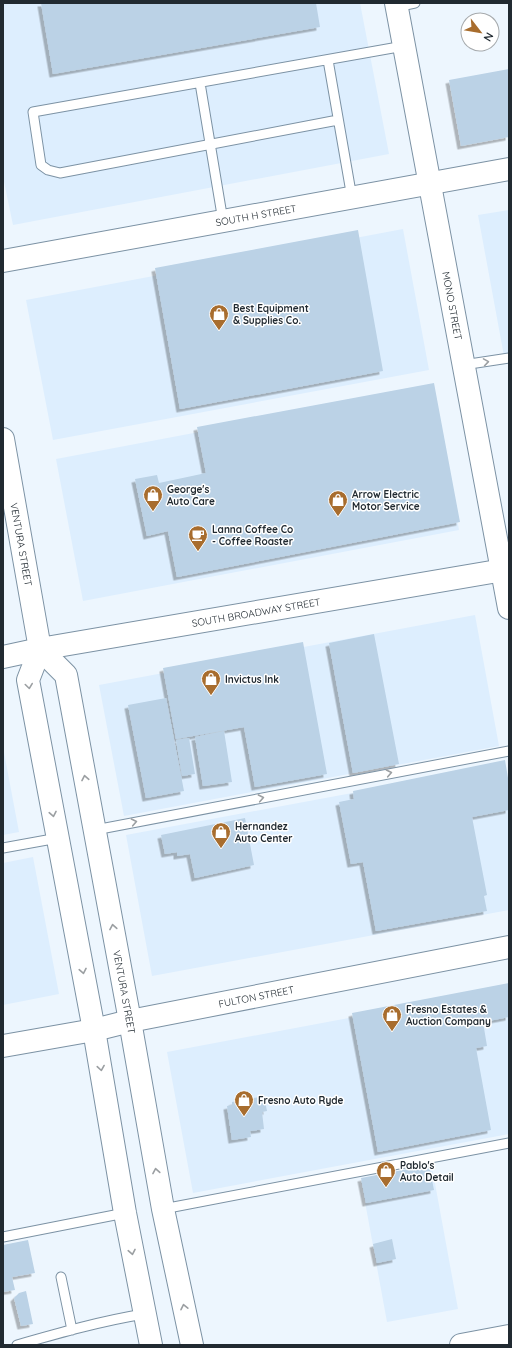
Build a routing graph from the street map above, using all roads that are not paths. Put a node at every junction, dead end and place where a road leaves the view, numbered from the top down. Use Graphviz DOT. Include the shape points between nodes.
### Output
graph roads {
  1 [pos="402,4"];
  2 [pos="404,46"];
  3 [pos="328,60"];
  4 [pos="200,83"];
  5 [pos="338,120"];
  6 [pos="210,144"];
  7 [pos="509,169"];
  8 [pos="430,184"];
  9 [pos="352,198"];
  10 [pos="223,222"];
  11 [pos="3,261"];
  12 [pos="509,358"];
  13 [pos="463,365"];
  14 [pos="3,439"];
  15 [pos="505,570"];
  16 [pos="509,608"];
  17 [pos="40,649"];
  18 [pos="3,656"];
  19 [pos="509,751"];
  20 [pos="95,830"];
  21 [pos="58,838"];
  22 [pos="3,848"];
  23 [pos="509,947"];
  24 [pos="130,1021"];
  25 [pos="94,1030"];
  26 [pos="3,1046"];
  27 [pos="509,1143"];
  28 [pos="163,1209"];
  29 [pos="125,1213"];
  30 [pos="3,1237"];
  31 [pos="61,1277"];
  32 [pos="144,1314"];
  33 [pos="72,1330"];
  34 [pos="509,1336"];
  35 [pos="17,1345"];
  36 [pos="151,1345"];
  37 [pos="192,1345"];
  38 [pos="461,1345"];
  1 -- 2 [label="street, MONO STREET"];
  2 -- 3 [label="lane"];
  2 -- 8 [label="street, MONO STREET"];
  3 -- 4 [label="lane"];
  3 -- 5 [label="lane"];
  4 -- 6 [label="lane"];
  4 -- 6 [label="lane" via="33,112 41,165 60,173"];
  5 -- 6 [label="lane"];
  5 -- 9 [label="lane"];
  6 -- 10 [label="lane"];
  7 -- 8 [label="street, SOUTH H STREET"];
  8 -- 9 [label="street, SOUTH H STREET"];
  8 -- 13 [label="street, MONO STREET"];
  9 -- 10 [label="street, SOUTH H STREET"];
  10 -- 11 [label="street, SOUTH H STREET"];
  13 -- 12 [label="lane, one-way"];
  13 -- 15 [label="street, MONO STREET"];
  14 -- 17 [label="street, VENTURA STREET"];
  15 -- 16 [label="street, MONO STREET"];
  15 -- 17 [label="street, SOUTH BROADWAY STREET"];
  17 -- 18 [label="street, SOUTH BROADWAY STREET"];
  20 -- 17 [label="street, VENTURA STREET, one-way" via="66,676"];
  17 -- 21 [label="street, one-way" via="28,680"];
  20 -- 19 [label="lane, one-way"];
  24 -- 20 [label="street, VENTURA STREET, one-way"];
  21 -- 22 [label="lane"];
  21 -- 25 [label="street, one-way"];
  23 -- 24 [label="street, FULTON STREET"];
  24 -- 25 [label="street, FULTON STREET"];
  28 -- 24 [label="street, VENTURA STREET, one-way"];
  25 -- 26 [label="street, FULTON STREET"];
  25 -- 29 [label="street, one-way"];
  27 -- 28 [label="lane"];
  37 -- 28 [label="street, VENTURA STREET, one-way"];
  29 -- 30 [label="lane"];
  29 -- 32 [label="street, one-way"];
  31 -- 33 [label="lane"];
  32 -- 33 [label="lane"];
  32 -- 36 [label="street"];
  33 -- 35 [label="lane"];
  34 -- 38 [label="street"];
}
